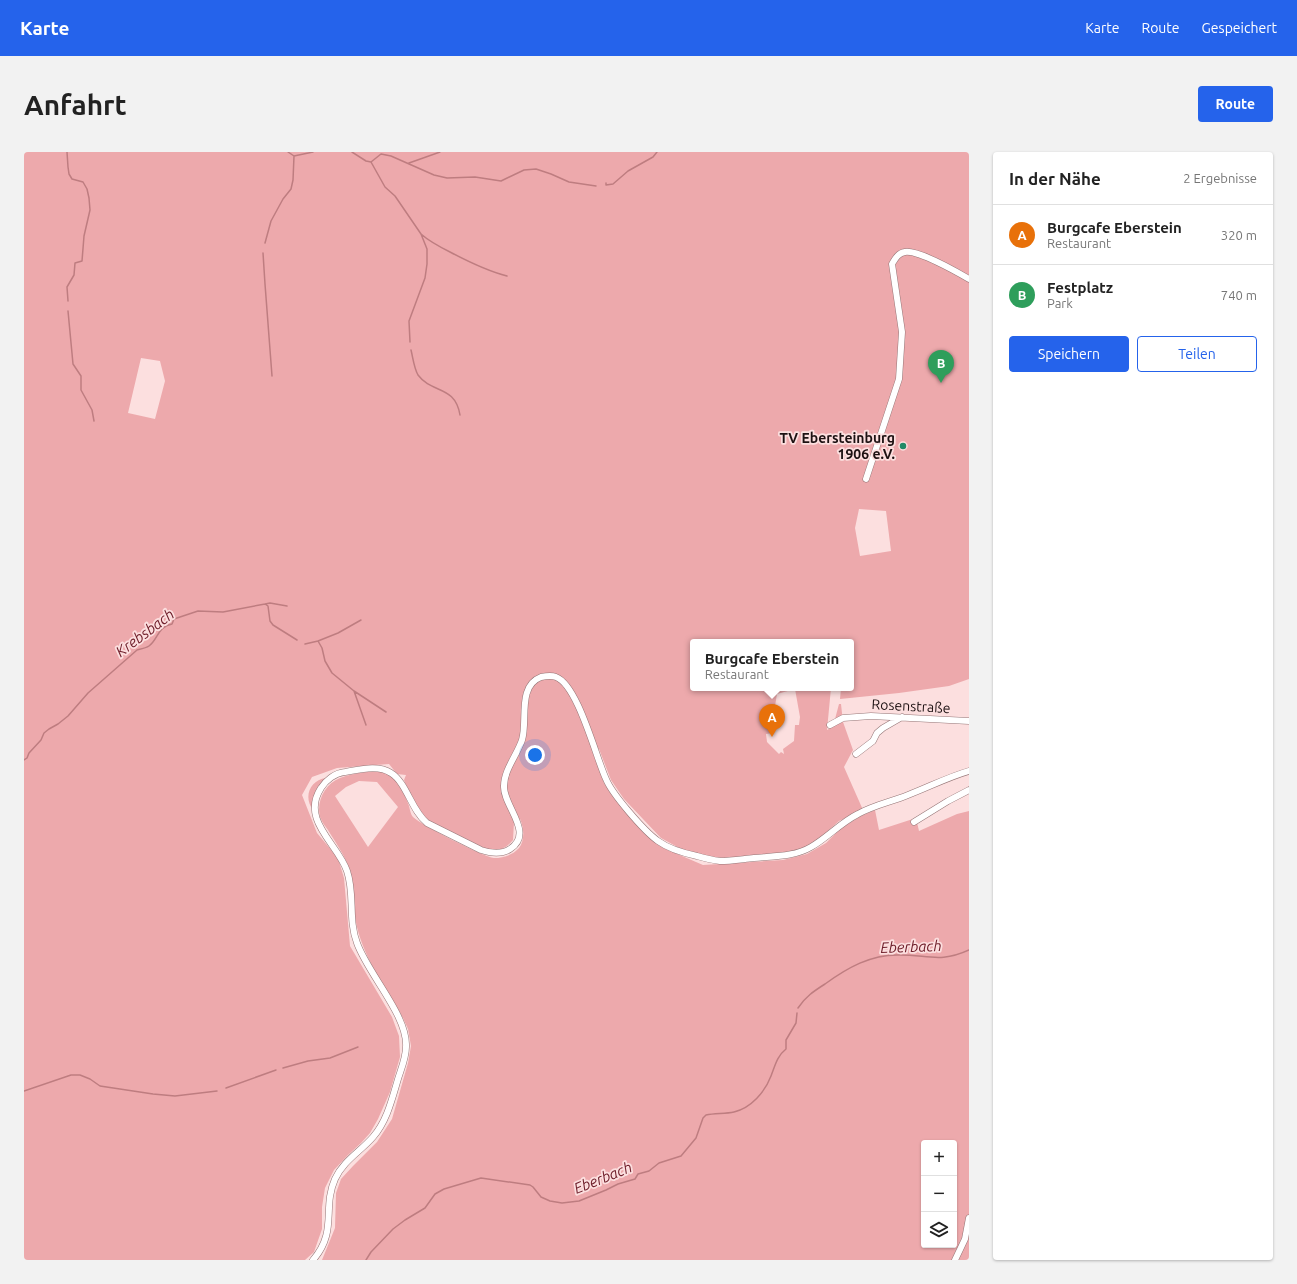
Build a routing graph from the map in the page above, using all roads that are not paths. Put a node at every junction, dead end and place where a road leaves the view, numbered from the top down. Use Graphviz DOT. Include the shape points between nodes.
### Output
graph roads {
  1 [pos="969,279"];
  2 [pos="866,479"];
  3 [pos="903,717"];
  4 [pos="969,721"];
  5 [pos="830,725"];
  6 [pos="856,754"];
  7 [pos="969,771"];
  8 [pos="969,790"];
  9 [pos="914,822"];
  10 [pos="969,1218"];
  11 [pos="313,1260"];
  12 [pos="955,1260"];
  1 -- 2 [label="street" via="918,254 906,252 897,256 892,264 902,332 899,379"];
  3 -- 4 [label="street, Rosenstraße"];
  3 -- 5 [label="street, Rosenstraße" via="843,718"];
  3 -- 6 [label="street" via="883,728 873,741"];
  7 -- 11 [label="street" via="858,814 810,848 799,852 719,861 707,859 670,848 658,840 610,788 591,735 570,690 561,680 549,676 531,684 525,699 523,738 504,780 504,795 519,827 518,840 509,850 498,853 485,852 427,823 420,817 396,778 384,770 341,772 324,783 317,795 315,814 347,872 356,942 397,1015 403,1028 406,1048 380,1128 336,1178 332,1189 329,1230 325,1242"];
  8 -- 9 [label="street"];
  10 -- 12 [label="street" via="965,1239"];
}
